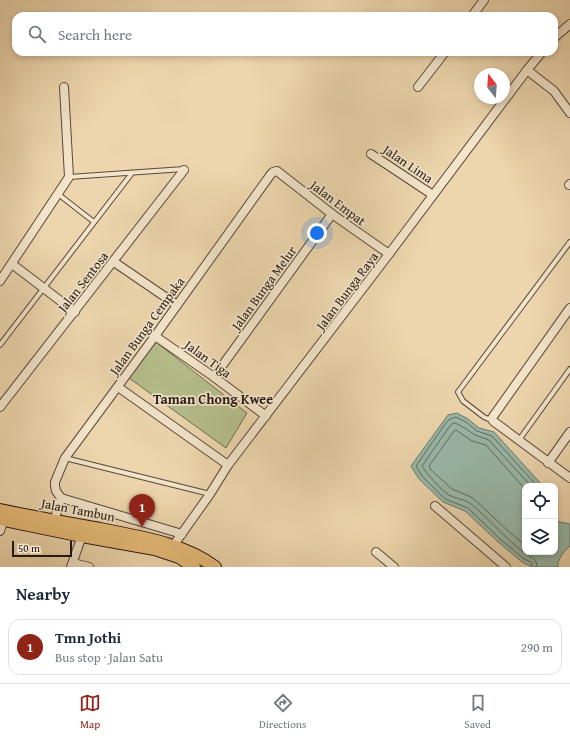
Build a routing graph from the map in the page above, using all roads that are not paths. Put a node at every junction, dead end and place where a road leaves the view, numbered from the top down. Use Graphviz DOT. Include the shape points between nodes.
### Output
graph roads {
  1 [pos="484,0"];
  2 [pos="475,12"];
  3 [pos="570,24"];
  4 [pos="558,34"];
  5 [pos="442,56"];
  6 [pos="539,56"];
  7 [pos="527,70"];
  8 [pos="64,87"];
  9 [pos="418,87"];
  10 [pos="570,113"];
  11 [pos="371,154"];
  12 [pos="184,170"];
  13 [pos="273,172"];
  14 [pos="132,173"];
  15 [pos="69,177"];
  16 [pos="58,194"];
  17 [pos="433,195"];
  18 [pos="332,214"];
  19 [pos="94,222"];
  20 [pos="570,242"];
  21 [pos="389,254"];
  22 [pos="114,262"];
  23 [pos="12,264"];
  24 [pos="0,281"];
  25 [pos="44,288"];
  26 [pos="176,305"];
  27 [pos="570,308"];
  28 [pos="75,312"];
  29 [pos="155,336"];
  30 [pos="0,345"];
  31 [pos="570,369"];
  32 [pos="214,377"];
  33 [pos="118,387"];
  34 [pos="0,407"];
  35 [pos="266,416"];
  36 [pos="493,421"];
  37 [pos="570,432"];
  38 [pos="519,440"];
  39 [pos="65,458"];
  40 [pos="548,463"];
  41 [pos="228,465"];
  42 [pos="570,478"];
  43 [pos="210,494"];
  44 [pos="61,498"];
  45 [pos="435,506"];
  46 [pos="2,515"];
  47 [pos="54,525"];
  48 [pos="0,531"];
  49 [pos="84,531"];
  50 [pos="182,534"];
  51 [pos="174,546"];
  52 [pos="376,552"];
  53 [pos="72,565"];
  54 [pos="89,567"];
  55 [pos="194,567"];
  56 [pos="215,567"];
  57 [pos="394,567"];
  58 [pos="506,567"];
  1 -- 2 [label="street"];
  3 -- 4 [label="street"];
  5 -- 9 [label="street"];
  6 -- 7 [label="street, Jalan Bunga Raya"];
  7 -- 10 [label="street" via="554,91"];
  7 -- 17 [label="street, Jalan Bunga Raya"];
  8 -- 15 [label="street"];
  11 -- 17 [label="street, Jalan Lima"];
  12 -- 14 [label="lane"];
  12 -- 22 [label="street, Jalan Sentosa"];
  13 -- 18 [label="street, Jalan Empat" via="277,171"];
  13 -- 26 [label="street, Jalan Bunga Cempaka"];
  14 -- 15 [label="lane"];
  14 -- 19 [label="lane"];
  15 -- 16 [label="street"];
  16 -- 19 [label="lane"];
  16 -- 23 [label="street"];
  17 -- 21 [label="street, Jalan Bunga Raya"];
  18 -- 21 [label="street, Jalan Empat"];
  18 -- 32 [label="street, Jalan Bunga Melur"];
  19 -- 25 [label="lane"];
  20 -- 36 [label="lane" via="458,392 463,401"];
  21 -- 35 [label="street, Jalan Bunga Raya"];
  22 -- 26 [label="street"];
  22 -- 28 [label="street, Jalan Sentosa"];
  23 -- 24 [label="street"];
  23 -- 25 [label="street"];
  25 -- 28 [label="street"];
  25 -- 30 [label="lane"];
  26 -- 29 [label="street, Jalan Bunga Cempaka"];
  27 -- 36 [label="street" via="492,416"];
  28 -- 34 [label="street, Jalan Sentosa"];
  29 -- 32 [label="street, Jalan Tiga"];
  29 -- 33 [label="street, Jalan Bunga Cempaka"];
  31 -- 38 [label="lane"];
  32 -- 35 [label="street, Jalan Tiga"];
  33 -- 39 [label="street, Jalan Bunga Cempaka"];
  33 -- 41 [label="street"];
  35 -- 41 [label="street, Jalan Bunga Raya"];
  36 -- 38 [label="street"];
  37 -- 40 [label="street"];
  38 -- 40 [label="street"];
  39 -- 43 [label="lane"];
  39 -- 44 [label="street, Jalan Bunga Cempaka" via="54,486"];
  40 -- 42 [label="street"];
  41 -- 43 [label="street, Jalan Bunga Raya"];
  43 -- 50 [label="street, Jalan Bunga Raya"];
  44 -- 47 [label="street"];
  44 -- 50 [label="street"];
  45 -- 58 [label="street"];
  46 -- 47 [label="main road, Jalan Tambun"];
  46 -- 48 [label="street"];
  47 -- 49 [label="main road, Jalan Tambun"];
  49 -- 51 [label="main road, Jalan Tambun" via="146,538"];
  49 -- 53 [label="street"];
  49 -- 55 [label="main road, Jalan Tambun" via="155,549 179,557"];
  50 -- 51 [label="street, Jalan Bunga Raya"];
  51 -- 56 [label="main road, Jalan Tambun"];
  52 -- 57 [label="street"];
  53 -- 54 [label="street"];
}
